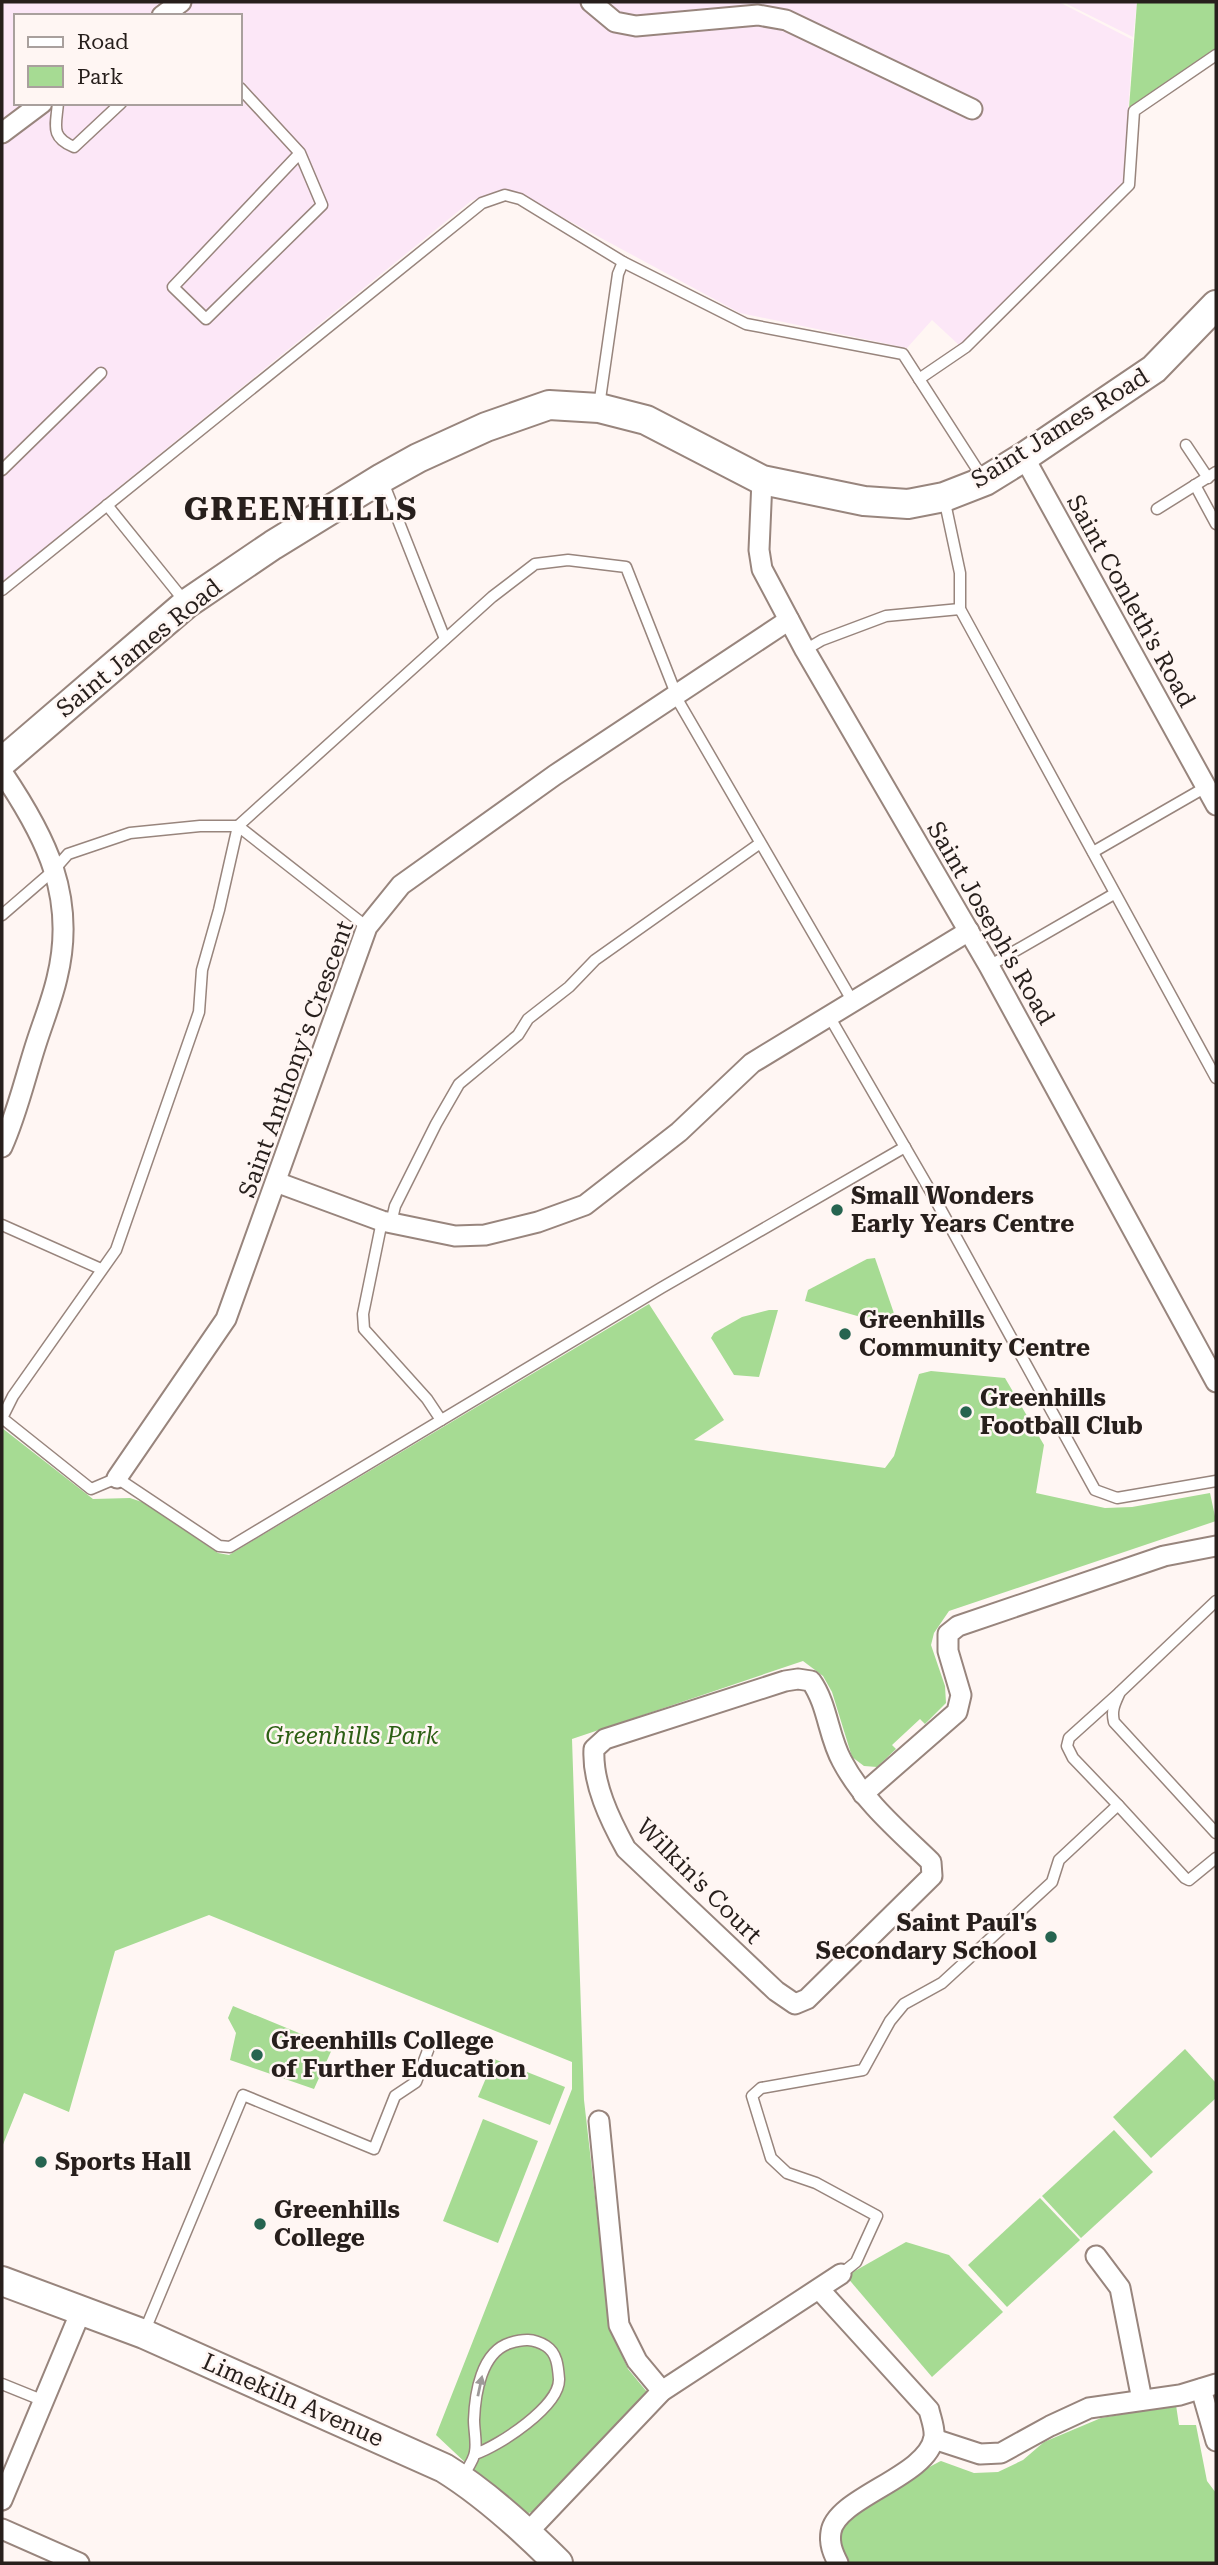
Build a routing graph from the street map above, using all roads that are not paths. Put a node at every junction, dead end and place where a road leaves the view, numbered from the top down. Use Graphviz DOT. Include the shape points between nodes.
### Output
graph roads {
  1 [pos="181,2"];
  2 [pos="591,2"];
  3 [pos="165,14"];
  4 [pos="1216,55"];
  5 [pos="242,90"];
  6 [pos="39,105"];
  7 [pos="58,105"];
  8 [pos="119,105"];
  9 [pos="972,109"];
  10 [pos="2,133"];
  11 [pos="300,153"];
  12 [pos="623,262"];
  13 [pos="1216,305"];
  14 [pos="101,373"];
  15 [pos="919,379"];
  16 [pos="599,408"];
  17 [pos="1186,445"];
  18 [pos="1024,457"];
  19 [pos="2,470"];
  20 [pos="1212,475"];
  21 [pos="382,478"];
  22 [pos="762,480"];
  23 [pos="985,481"];
  24 [pos="1195,485"];
  25 [pos="943,498"];
  26 [pos="107,505"];
  27 [pos="1157,509"];
  28 [pos="1216,524"];
  29 [pos="2,590"];
  30 [pos="186,604"];
  31 [pos="960,609"];
  32 [pos="789,620"];
  33 [pos="446,639"];
  34 [pos="805,650"];
  35 [pos="676,694"];
  36 [pos="2,762"];
  37 [pos="2,772"];
  38 [pos="1206,787"];
  39 [pos="1216,805"];
  40 [pos="238,826"];
  41 [pos="759,844"];
  42 [pos="1093,852"];
  43 [pos="54,870"];
  44 [pos="1114,894"];
  45 [pos="2,915"];
  46 [pos="367,927"];
  47 [pos="968,931"];
  48 [pos="989,966"];
  49 [pos="853,1002"];
  50 [pos="829,1016"];
  51 [pos="1216,1078"];
  52 [pos="2,1146"];
  53 [pos="905,1147"];
  54 [pos="276,1182"];
  55 [pos="387,1222"];
  56 [pos="2,1225"];
  57 [pos="102,1269"];
  58 [pos="1208,1349"];
  59 [pos="1216,1382"];
  60 [pos="441,1420"];
  61 [pos="117,1478"];
  62 [pos="1216,1481"];
  63 [pos="1216,1546"];
  64 [pos="1216,1601"];
  65 [pos="1120,1692"];
  66 [pos="863,1794"];
  67 [pos="1118,1805"];
  68 [pos="1216,1833"];
  69 [pos="1216,1858"];
  70 [pos="430,2045"];
  71 [pos="599,2121"];
  72 [pos="1096,2256"];
  73 [pos="841,2274"];
  74 [pos="2,2281"];
  75 [pos="819,2288"];
  76 [pos="80,2311"];
  77 [pos="144,2334"];
  78 [pos="2,2384"];
  79 [pos="1209,2386"];
  80 [pos="662,2391"];
  81 [pos="1142,2400"];
  82 [pos="44,2401"];
  83 [pos="934,2439"];
  84 [pos="1216,2441"];
  85 [pos="475,2454"];
  86 [pos="461,2479"];
  87 [pos="2,2500"];
  88 [pos="2,2529"];
  89 [pos="527,2533"];
  90 [pos="79,2563"];
  91 [pos="558,2563"];
  92 [pos="838,2563"];
  1 -- 3 [label="street"];
  2 -- 9 [label="street" via="615,22 636,26 758,15 786,20"];
  4 -- 15 [label="lane" via="1133,111 1129,185 966,347"];
  5 -- 11 [label="lane"];
  6 -- 10 [label="street"];
  7 -- 8 [label="lane" via="55,131 61,141 74,147"];
  11 -- 11 [label="lane" via="173,287 206,319 321,205"];
  12 -- 15 [label="lane" via="746,324 903,354"];
  12 -- 16 [label="lane"];
  12 -- 26 [label="lane" via="520,199 505,195 482,203"];
  13 -- 18 [label="street, Saint James Road" via="1154,369"];
  14 -- 19 [label="lane"];
  15 -- 23 [label="lane"];
  16 -- 21 [label="street, Saint James Road" via="549,405 486,427"];
  16 -- 22 [label="street, Saint James Road" via="646,420"];
  17 -- 20 [label="lane"];
  18 -- 23 [label="street, Saint James Road"];
  18 -- 38 [label="street, Saint Conleth's Road"];
  20 -- 24 [label="lane"];
  21 -- 30 [label="street, Saint James Road"];
  21 -- 33 [label="lane"];
  22 -- 25 [label="street, Saint James Road" via="864,501 908,504"];
  22 -- 32 [label="street, Saint Joseph's Road" via="762,569"];
  23 -- 25 [label="street, Saint James Road"];
  24 -- 27 [label="lane"];
  24 -- 28 [label="lane"];
  25 -- 31 [label="lane" via="960,573"];
  26 -- 29 [label="lane"];
  26 -- 30 [label="lane"];
  30 -- 36 [label="street, Saint James Road"];
  31 -- 34 [label="lane" via="886,616"];
  31 -- 42 [label="lane"];
  32 -- 34 [label="street, Saint Joseph's Road"];
  32 -- 35 [label="street, Saint Anthony's Crescent"];
  33 -- 35 [label="lane" via="535,564 568,560 616,564 626,567 632,580"];
  33 -- 40 [label="lane"];
  34 -- 47 [label="street, Saint Joseph's Road"];
  35 -- 41 [label="lane"];
  35 -- 46 [label="street, Saint Anthony's Crescent" via="401,885"];
  37 -- 43 [label="street" via="38,831"];
  38 -- 39 [label="street, Saint Conleth's Road"];
  38 -- 42 [label="lane"];
  40 -- 43 [label="lane" via="130,833 68,855"];
  40 -- 46 [label="lane"];
  40 -- 57 [label="lane" via="202,970 199,1012 116,1250"];
  41 -- 49 [label="lane"];
  41 -- 55 [label="lane" via="595,960 528,1019 518,1035 459,1084"];
  42 -- 44 [label="lane"];
  43 -- 45 [label="lane"];
  43 -- 52 [label="street" via="64,908 57,978"];
  44 -- 48 [label="lane"];
  44 -- 51 [label="lane"];
  46 -- 54 [label="street, Saint Anthony's Crescent"];
  47 -- 48 [label="street, Saint Joseph's Road"];
  47 -- 49 [label="street"];
  48 -- 58 [label="street, Saint Joseph's Road"];
  49 -- 50 [label="street"];
  50 -- 53 [label="lane"];
  50 -- 55 [label="street" via="752,1063 679,1132 585,1205 485,1235 455,1236"];
  53 -- 60 [label="lane"];
  53 -- 62 [label="lane" via="1095,1490 1117,1498"];
  54 -- 55 [label="street"];
  54 -- 61 [label="street, Saint Anthony's Crescent" via="226,1319"];
  55 -- 60 [label="lane" via="363,1314 364,1329"];
  56 -- 57 [label="lane"];
  57 -- 61 [label="lane" via="2,1418 91,1489"];
  58 -- 59 [label="street, Saint Joseph's Road"];
  60 -- 61 [label="lane" via="230,1547 219,1546"];
  63 -- 66 [label="street" via="1164,1556 958,1626 948,1634 948,1651 961,1695 957,1712"];
  64 -- 65 [label="lane"];
  65 -- 67 [label="lane" via="1069,1738 1067,1746"];
  65 -- 68 [label="lane" via="1113,1708 1114,1722"];
  66 -- 66 [label="street, Wilkin's Court" via="931,1862 932,1876 807,1999 794,2004 626,1849 593,1766 594,1749 617,1734 785,1681 811,1681 841,1759"];
  67 -- 69 [label="lane" via="1185,1878 1194,1878"];
  67 -- 73 [label="lane" via="1059,1860 1052,1882 942,1983 904,2004 863,2070 761,2088 752,2096 771,2158 787,2173 877,2216 856,2262"];
  70 -- 77 [label="lane" via="416,2082 395,2096 374,2149 243,2095"];
  71 -- 80 [label="street" via="619,2325 637,2361"];
  72 -- 81 [label="street" via="1120,2288"];
  73 -- 75 [label="street"];
  74 -- 76 [label="street, Limekiln Avenue"];
  75 -- 80 [label="street"];
  75 -- 83 [label="street" via="929,2410"];
  76 -- 77 [label="street, Limekiln Avenue"];
  76 -- 82 [label="street"];
  77 -- 86 [label="street, Limekiln Avenue" via="420,2456"];
  78 -- 82 [label="lane"];
  79 -- 81 [label="street"];
  79 -- 84 [label="street"];
  80 -- 89 [label="street"];
  81 -- 83 [label="street" via="1089,2408 1001,2453 980,2454"];
  82 -- 87 [label="street"];
  83 -- 92 [label="street" via="921,2460 844,2512 831,2529 831,2549"];
  85 -- 85 [label="lane, one-way" via="474,2417 486,2363 501,2346 524,2339 549,2347 558,2360 555,2397 500,2442"];
  85 -- 86 [label="lane"];
  86 -- 89 [label="street, Limekiln Avenue"];
  88 -- 90 [label="street"];
  89 -- 91 [label="street, Limekiln Avenue"];
}
